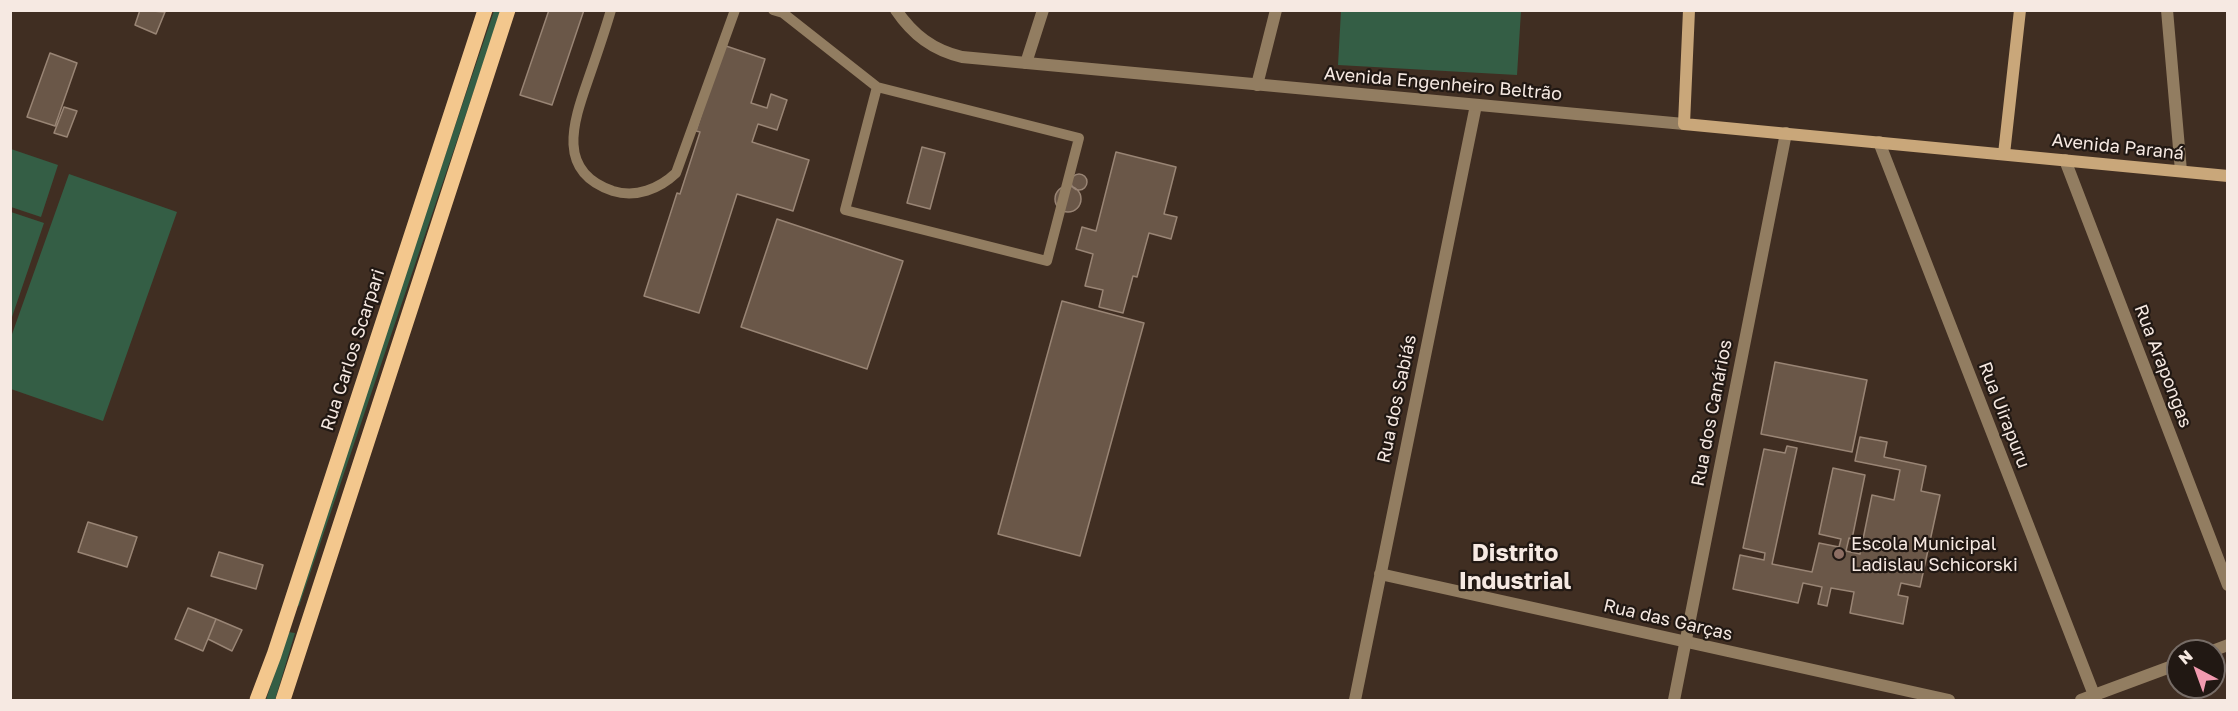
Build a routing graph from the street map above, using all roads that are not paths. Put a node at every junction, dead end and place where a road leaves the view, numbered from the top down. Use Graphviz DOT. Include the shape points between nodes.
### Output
graph roads {
  1 [pos="485,10"];
  2 [pos="507,10"];
  3 [pos="611,10"];
  4 [pos="735,10"];
  5 [pos="896,10"];
  6 [pos="1043,10"];
  7 [pos="1276,10"];
  8 [pos="1689,10"];
  9 [pos="2020,10"];
  10 [pos="2167,10"];
  11 [pos="782,11"];
  12 [pos="1026,63"];
  13 [pos="1257,85"];
  14 [pos="877,87"];
  15 [pos="1476,105"];
  16 [pos="1684,124"];
  17 [pos="1786,133"];
  18 [pos="1879,142"];
  19 [pos="2004,154"];
  20 [pos="2065,160"];
  21 [pos="2181,171"];
  22 [pos="2228,176"];
  23 [pos="1380,574"];
  24 [pos="2228,585"];
  25 [pos="286,618"];
  26 [pos="308,626"];
  27 [pos="1685,642"];
  28 [pos="2166,669"];
  29 [pos="2095,698"];
  30 [pos="257,700"];
  31 [pos="283,700"];
  32 [pos="1355,700"];
  33 [pos="1674,700"];
  34 [pos="1948,700"];
  35 [pos="2081,700"];
  1 -- 25 [label="main road, Rua Carlos Scarpari"];
  2 -- 26 [label="main road"];
  3 -- 4 [label="lane" via="572,126 572,139 574,154 589,178 601,187 629,193 655,188 676,173"];
  5 -- 12 [label="street, Avenida Engenheiro Beltrão" via="917,36 945,52"];
  6 -- 12 [label="street"];
  7 -- 13 [label="street"];
  8 -- 16 [label="main road"];
  9 -- 19 [label="main road"];
  10 -- 21 [label="street"];
  11 -- 14 [label="lane"];
  12 -- 13 [label="street, Avenida Engenheiro Beltrão"];
  13 -- 15 [label="street, Avenida Engenheiro Beltrão"];
  14 -- 14 [label="lane" via="1079,138 1047,261 845,210"];
  15 -- 16 [label="street, Avenida Engenheiro Beltrão"];
  15 -- 23 [label="street, Rua dos Sabiás"];
  16 -- 17 [label="main road, Avenida Engenheiro Beltrão"];
  17 -- 18 [label="main road, Avenida Engenheiro Beltrão"];
  17 -- 27 [label="street, Rua dos Canários"];
  18 -- 19 [label="main road, Avenida Engenheiro Beltrão"];
  18 -- 29 [label="street, Rua Uirapuru"];
  19 -- 20 [label="main road, Avenida Paraná"];
  20 -- 21 [label="main road, Avenida Paraná"];
  20 -- 24 [label="street, Rua Arapongas"];
  21 -- 22 [label="main road, Avenida Paraná"];
  23 -- 27 [label="street, Rua das Garças"];
  23 -- 32 [label="street, Rua dos Sabiás"];
  25 -- 26 [label="main road"];
  25 -- 30 [label="main road, Rua Carlos Scarpari"];
  26 -- 31 [label="main road"];
  27 -- 33 [label="street, Rua dos Canários"];
  27 -- 34 [label="street, Rua das Garças"];
  28 -- 29 [label="street"];
  29 -- 35 [label="street"];
}
